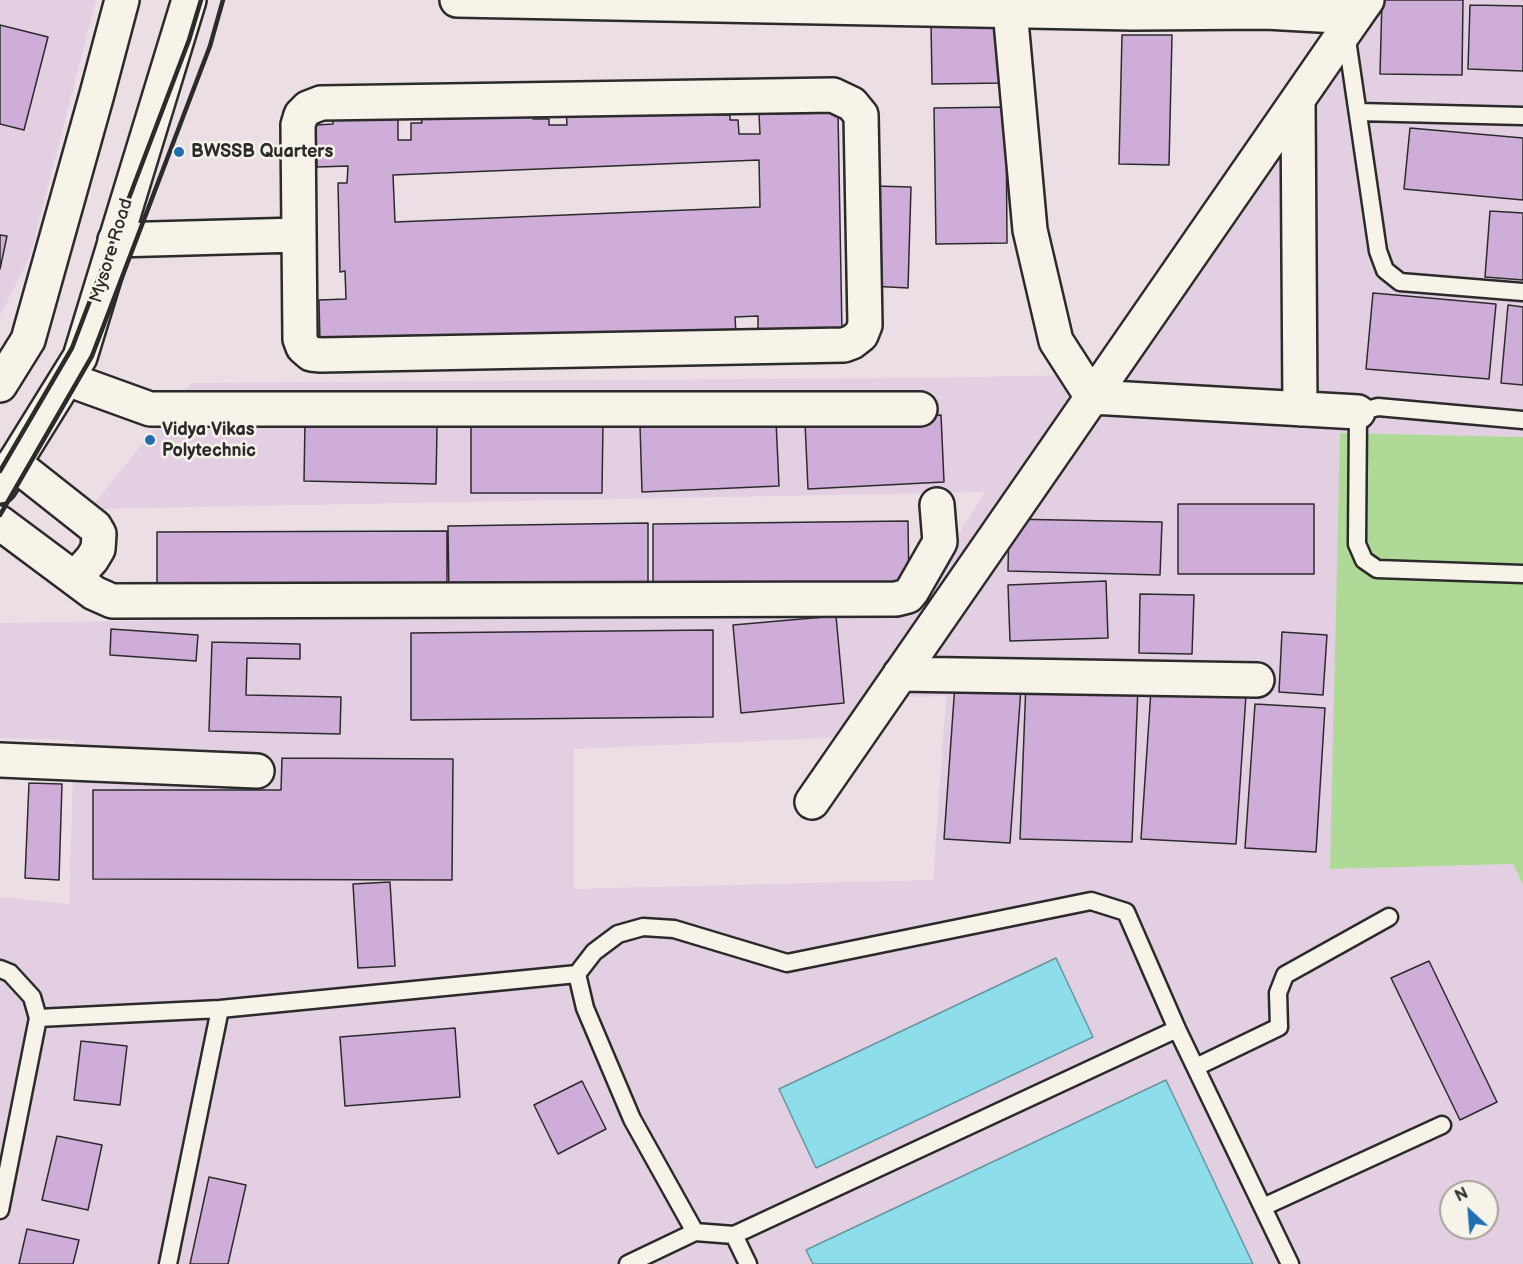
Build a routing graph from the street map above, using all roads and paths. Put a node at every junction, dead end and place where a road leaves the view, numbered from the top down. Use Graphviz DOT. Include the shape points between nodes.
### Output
graph roads {
  1 [pos="122,0"];
  2 [pos="189,0"];
  3 [pos="457,0"];
  4 [pos="1134,6"];
  5 [pos="1266,6"];
  6 [pos="1010,10"];
  7 [pos="1356,16"];
  8 [pos="1298,100"];
  9 [pos="1358,112"];
  10 [pos="1523,116"];
  11 [pos="298,234"];
  12 [pos="115,240"];
  13 [pos="1523,292"];
  14 [pos="67,379"];
  15 [pos="0,385"];
  16 [pos="1092,397"];
  17 [pos="920,409"];
  18 [pos="1300,409"];
  19 [pos="1358,412"];
  20 [pos="1523,420"];
  21 [pos="7,475"];
  22 [pos="937,505"];
  23 [pos="0,523"];
  24 [pos="1523,574"];
  25 [pos="75,578"];
  26 [pos="900,674"];
  27 [pos="1257,680"];
  28 [pos="0,760"];
  29 [pos="257,771"];
  30 [pos="812,802"];
  31 [pos="1389,917"];
  32 [pos="0,969"];
  33 [pos="577,974"];
  34 [pos="220,1009"];
  35 [pos="38,1018"];
  36 [pos="1177,1029"];
  37 [pos="1196,1067"];
  38 [pos="1442,1125"];
  39 [pos="1263,1207"];
  40 [pos="0,1210"];
  41 [pos="695,1232"];
  42 [pos="734,1234"];
  43 [pos="168,1264"];
  44 [pos="628,1264"];
  45 [pos="748,1264"];
  46 [pos="1290,1264"];
  1 -- 15 [label="main road" via="28,340"];
  2 -- 12 [label="main road, Mysore Road"];
  3 -- 6 [label="main road"];
  4 -- 5 [label="main road"];
  4 -- 6 [label="main road"];
  5 -- 7 [label="main road"];
  6 -- 16 [label="main road" via="1030,230 1056,341"];
  7 -- 8 [label="main road"];
  7 -- 9 [label="lane"];
  8 -- 16 [label="main road"];
  8 -- 18 [label="main road"];
  9 -- 10 [label="lane"];
  9 -- 13 [label="lane" via="1384,270 1400,282"];
  11 -- 11 [label="main road" via="298,125 308,108 321,103 833,95 852,104 861,115 865,325 861,335 844,345 311,354 300,339"];
  11 -- 12 [label="main road"];
  12 -- 14 [label="main road, Mysore Road" via="80,357"];
  14 -- 17 [label="main road" via="150,409"];
  14 -- 21 [label="main road, Mysore Road"];
  16 -- 18 [label="main road"];
  16 -- 26 [label="main road"];
  18 -- 19 [label="main road"];
  19 -- 20 [label="lane" via="1378,407"];
  19 -- 24 [label="lane" via="1358,544 1364,560 1377,569"];
  21 -- 25 [label="main road" via="95,527 99,534 98,549"];
  22 -- 25 [label="main road" via="940,542 912,591 896,599 112,601"];
  23 -- 25 [label="main road"];
  26 -- 27 [label="main road"];
  26 -- 30 [label="main road"];
  28 -- 29 [label="main road"];
  31 -- 37 [label="lane" via="1285,975 1278,993 1279,1027"];
  32 -- 35 [label="lane" via="10,973 32,997"];
  33 -- 34 [label="lane"];
  33 -- 36 [label="lane" via="594,952 618,934 642,927 674,930 787,963 1090,901 1126,912"];
  33 -- 41 [label="lane" via="585,1008 632,1119"];
  34 -- 35 [label="lane"];
  34 -- 43 [label="lane"];
  35 -- 40 [label="lane"];
  36 -- 37 [label="lane"];
  36 -- 42 [label="lane"];
  37 -- 39 [label="lane"];
  38 -- 39 [label="lane"];
  39 -- 46 [label="lane"];
  41 -- 42 [label="lane"];
  41 -- 44 [label="lane"];
  42 -- 45 [label="lane"];
}
